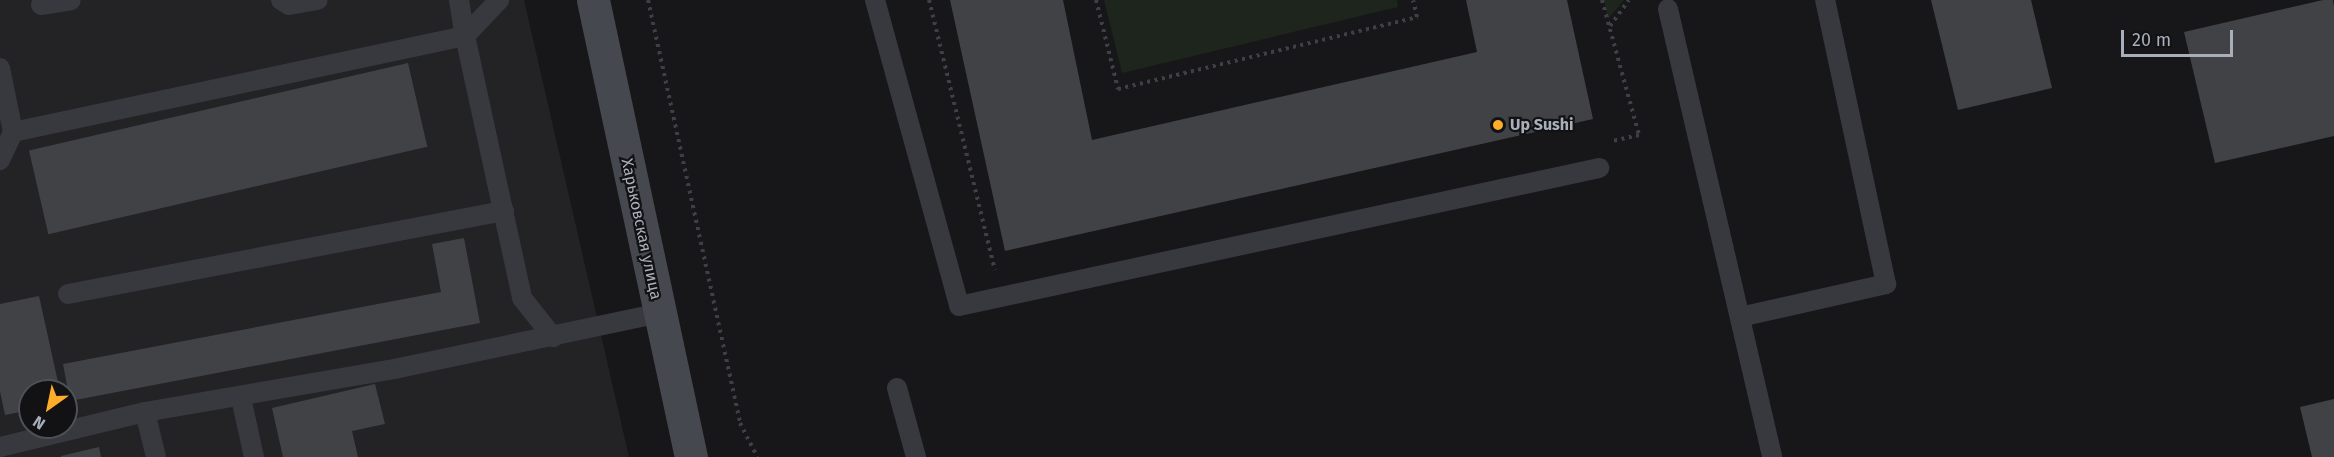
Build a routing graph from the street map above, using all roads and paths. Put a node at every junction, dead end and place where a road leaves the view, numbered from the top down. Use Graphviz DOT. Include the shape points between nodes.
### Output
graph roads {
  1 [pos="71,0"];
  2 [pos="281,0"];
  3 [pos="318,0"];
  4 [pos="459,0"];
  5 [pos="499,0"];
  6 [pos="593,0"];
  7 [pos="648,0"];
  8 [pos="875,0"];
  9 [pos="929,0"];
  10 [pos="1096,0"];
  11 [pos="1413,0"];
  12 [pos="1602,0"];
  13 [pos="1629,0"];
  14 [pos="1825,0"];
  15 [pos="41,5"];
  16 [pos="1668,9"];
  17 [pos="1610,27"];
  18 [pos="465,36"];
  19 [pos="0,68"];
  20 [pos="13,132"];
  21 [pos="1604,143"];
  22 [pos="0,160"];
  23 [pos="1599,168"];
  24 [pos="504,212"];
  25 [pos="997,280"];
  26 [pos="68,294"];
  27 [pos="660,313"];
  28 [pos="1740,317"];
  29 [pos="553,337"];
  30 [pos="897,388"];
  31 [pos="241,398"];
  32 [pos="146,412"];
  33 [pos="0,447"];
  34 [pos="156,457"];
  35 [pos="254,457"];
  36 [pos="691,457"];
  37 [pos="757,457"];
  38 [pos="916,457"];
  39 [pos="1772,457"];
  1 -- 15 [label="lane"];
  2 -- 3 [label="lane" via="289,5"];
  4 -- 18 [label="lane"];
  5 -- 18 [label="lane"];
  6 -- 27 [label="street, Харьковская улица"];
  7 -- 37 [label="path" via="740,423"];
  8 -- 23 [label="lane" via="959,306"];
  9 -- 25 [label="path"];
  10 -- 11 [label="path" via="1118,89 1417,17"];
  12 -- 17 [label="path"];
  13 -- 17 [label="path"];
  14 -- 28 [label="lane" via="1886,284"];
  16 -- 28 [label="lane"];
  17 -- 21 [label="path" via="1639,135"];
  18 -- 20 [label="lane"];
  18 -- 24 [label="lane"];
  19 -- 20 [label="lane"];
  20 -- 22 [label="lane"];
  24 -- 26 [label="lane"];
  24 -- 29 [label="lane" via="522,298"];
  27 -- 29 [label="lane"];
  27 -- 36 [label="street, Харьковская улица"];
  28 -- 39 [label="lane"];
  29 -- 31 [label="lane"];
  30 -- 38 [label="lane"];
  31 -- 32 [label="lane"];
  31 -- 35 [label="lane"];
  32 -- 33 [label="lane"];
  32 -- 34 [label="lane"];
}
